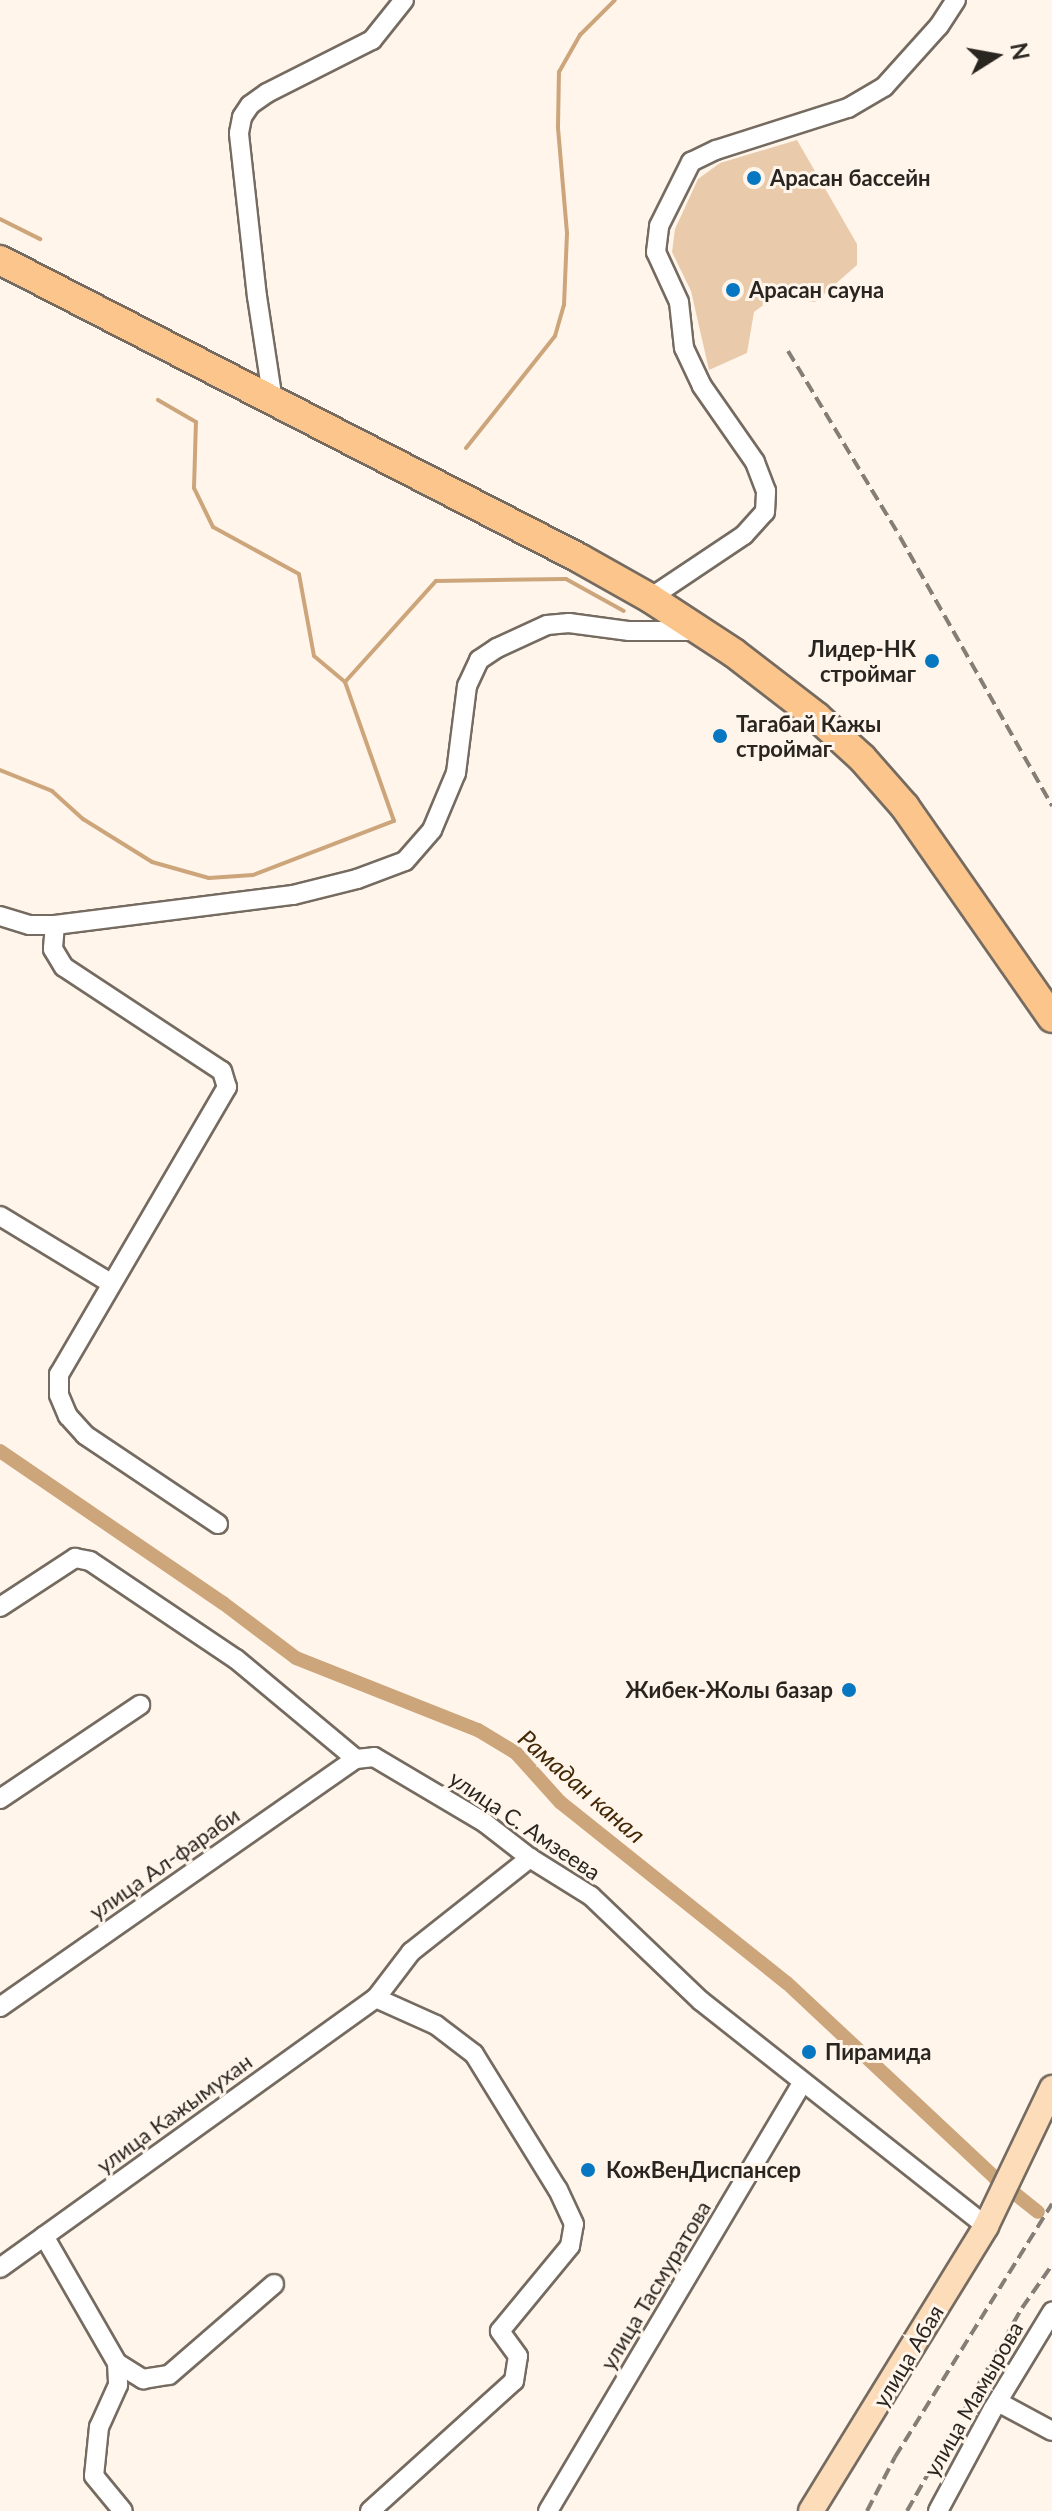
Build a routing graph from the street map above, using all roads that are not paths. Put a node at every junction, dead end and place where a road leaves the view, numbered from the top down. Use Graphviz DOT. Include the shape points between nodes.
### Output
graph roads {
  1 [pos="404,0"];
  2 [pos="956,0"];
  3 [pos="0,260"];
  4 [pos="273,401"];
  5 [pos="650,598"];
  6 [pos="699,631"];
  7 [pos="0,916"];
  8 [pos="55,925"];
  9 [pos="1052,1018"];
  10 [pos="0,1216"];
  11 [pos="109,1282"];
  12 [pos="218,1524"];
  13 [pos="0,1607"];
  14 [pos="140,1705"];
  15 [pos="356,1759"];
  16 [pos="0,1799"];
  17 [pos="530,1858"];
  18 [pos="376,1998"];
  19 [pos="0,2007"];
  20 [pos="802,2084"];
  21 [pos="1052,2088"];
  22 [pos="986,2226"];
  23 [pos="44,2236"];
  24 [pos="0,2268"];
  25 [pos="274,2284"];
  26 [pos="1052,2312"];
  27 [pos="117,2363"];
  28 [pos="998,2402"];
  29 [pos="1052,2431"];
  30 [pos="123,2511"];
  31 [pos="370,2511"];
  32 [pos="548,2511"];
  33 [pos="811,2511"];
  34 [pos="938,2511"];
  1 -- 4 [label="street" via="372,40 267,93 242,117 239,133"];
  2 -- 5 [label="street" via="884,87 848,108 691,162 659,226 656,252 679,302 684,348 702,386 755,462 766,491 765,512 744,535"];
  3 -- 4 [label="highway"];
  4 -- 5 [label="highway"];
  5 -- 6 [label="highway"];
  6 -- 8 [label="street" via="547,625 479,660 467,686 456,773 432,830 405,861 293,895"];
  6 -- 9 [label="highway" via="817,717 862,758 929,841"];
  7 -- 8 [label="street" via="30,925"];
  8 -- 11 [label="street" via="53,949 64,967 222,1071 227,1087"];
  10 -- 11 [label="street"];
  11 -- 12 [label="street" via="59,1374 59,1395 68,1416 85,1435"];
  13 -- 15 [label="street, улица С. Амзеева" via="75,1558 90,1561 236,1659"];
  14 -- 16 [label="street"];
  15 -- 17 [label="street, улица С. Амзеева" via="374,1757 485,1823"];
  15 -- 19 [label="street, улица Ал-фараби"];
  17 -- 18 [label="street, улица Кажымухан" via="411,1952"];
  17 -- 20 [label="street, улица С. Амзеева" via="591,1896 701,2001"];
  18 -- 23 [label="street, улица Кажымухан"];
  18 -- 31 [label="street" via="436,2025 474,2054 574,2224 570,2246 500,2331 518,2356 514,2381"];
  20 -- 22 [label="street, улица С. Амзеева"];
  20 -- 32 [label="street, улица Тасмуратова"];
  21 -- 22 [label="main road, улица Абая"];
  22 -- 33 [label="main road, улица Абая"];
  23 -- 24 [label="street, улица Кажымухан"];
  23 -- 27 [label="street"];
  25 -- 27 [label="street" via="169,2375 143,2379"];
  26 -- 28 [label="street, улица Мамырова"];
  27 -- 30 [label="street" via="118,2385 99,2427 94,2476"];
  28 -- 29 [label="street"];
  28 -- 34 [label="street, улица Мамырова"];
}
